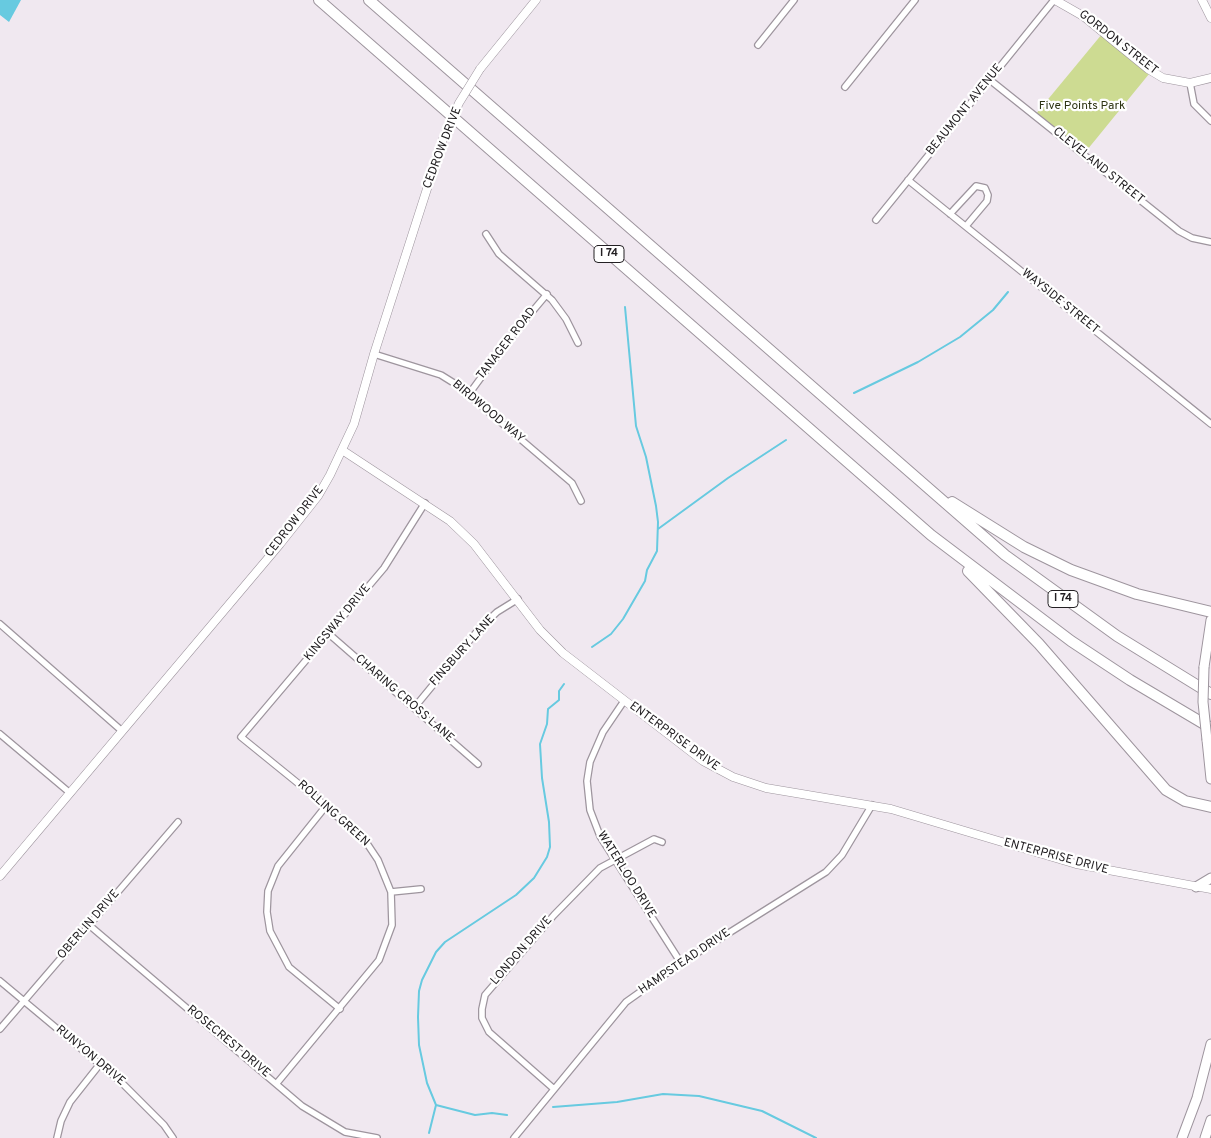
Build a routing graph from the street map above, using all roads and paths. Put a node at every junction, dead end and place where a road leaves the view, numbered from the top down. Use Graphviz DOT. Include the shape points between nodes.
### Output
graph roads {
  1 [pos="319,0"];
  2 [pos="370,0"];
  3 [pos="536,0"];
  4 [pos="794,0"];
  5 [pos="915,0"];
  6 [pos="1055,0"];
  7 [pos="1202,0"];
  8 [pos="1209,8"];
  9 [pos="1211,18"];
  10 [pos="758,45"];
  11 [pos="1211,78"];
  12 [pos="990,80"];
  13 [pos="1190,83"];
  14 [pos="845,88"];
  15 [pos="1211,121"];
  16 [pos="908,180"];
  17 [pos="950,214"];
  18 [pos="876,220"];
  19 [pos="966,226"];
  20 [pos="486,234"];
  21 [pos="1211,242"];
  22 [pos="547,294"];
  23 [pos="578,343"];
  24 [pos="374,354"];
  25 [pos="468,394"];
  26 [pos="1211,424"];
  27 [pos="342,450"];
  28 [pos="928,486"];
  29 [pos="581,501"];
  30 [pos="425,503"];
  31 [pos="931,535"];
  32 [pos="518,599"];
  33 [pos="1211,612"];
  34 [pos="1211,620"];
  35 [pos="0,624"];
  36 [pos="329,634"];
  37 [pos="1211,694"];
  38 [pos="624,701"];
  39 [pos="414,708"];
  40 [pos="1211,728"];
  41 [pos="122,731"];
  42 [pos="0,734"];
  43 [pos="241,737"];
  44 [pos="478,764"];
  45 [pos="1211,779"];
  46 [pos="70,793"];
  47 [pos="872,805"];
  48 [pos="326,806"];
  49 [pos="1211,807"];
  50 [pos="178,822"];
  51 [pos="662,842"];
  52 [pos="615,859"];
  53 [pos="0,876"];
  54 [pos="1211,878"];
  55 [pos="1196,887"];
  56 [pos="421,889"];
  57 [pos="1211,889"];
  58 [pos="391,892"];
  59 [pos="89,925"];
  60 [pos="681,962"];
  61 [pos="0,981"];
  62 [pos="24,1001"];
  63 [pos="340,1009"];
  64 [pos="0,1029"];
  65 [pos="1211,1044"];
  66 [pos="100,1064"];
  67 [pos="277,1083"];
  68 [pos="554,1089"];
  69 [pos="1211,1120"];
  70 [pos="359,1137"];
  71 [pos="57,1138"];
  72 [pos="173,1138"];
  73 [pos="377,1138"];
  74 [pos="514,1138"];
  75 [pos="1182,1138"];
  76 [pos="1204,1138"];
  1 -- 31 [label="highway, I 74"];
  2 -- 28 [label="highway, I 74"];
  3 -- 24 [label="street, CEDROW DRIVE, bridge" via="480,69 459,103 443,140"];
  4 -- 10 [label="street"];
  5 -- 14 [label="street"];
  6 -- 12 [label="street, BEAUMONT AVENUE"];
  6 -- 13 [label="street, GORDON STREET" via="1083,16 1155,74"];
  7 -- 8 [label="street"];
  8 -- 9 [label="street"];
  11 -- 13 [label="street, GORDON STREET"];
  12 -- 16 [label="street, BEAUMONT AVENUE"];
  12 -- 21 [label="street, CLEVELAND STREET" via="1179,230 1192,238"];
  13 -- 15 [label="street" via="1194,104"];
  16 -- 17 [label="street, WAYSIDE STREET"];
  16 -- 18 [label="street, BEAUMONT AVENUE"];
  17 -- 19 [label="street, WAYSIDE STREET"];
  17 -- 19 [label="street" via="976,186 986,188 987,201"];
  19 -- 26 [label="street, WAYSIDE STREET"];
  20 -- 22 [label="street" via="499,254"];
  22 -- 23 [label="street" via="566,319"];
  22 -- 25 [label="street, TANAGER ROAD"];
  24 -- 25 [label="street, BIRDWOOD WAY" via="441,375"];
  24 -- 27 [label="street, CEDROW DRIVE" via="354,424"];
  25 -- 29 [label="street, BIRDWOOD WAY" via="572,483"];
  27 -- 30 [label="street, ENTERPRISE DRIVE"];
  27 -- 41 [label="street, CEDROW DRIVE" via="330,475 303,515"];
  28 -- 33 [label="highway" via="1024,547 1071,570 1137,594"];
  28 -- 37 [label="highway, I 74" via="992,544 1054,592 1146,655"];
  30 -- 32 [label="street, ENTERPRISE DRIVE" via="474,544"];
  30 -- 36 [label="street, KINGSWAY DRIVE" via="384,568"];
  31 -- 40 [label="highway, I 74" via="1071,641"];
  31 -- 49 [label="highway" via="1024,627 1166,790 1185,801"];
  32 -- 38 [label="street, ENTERPRISE DRIVE" via="540,630 563,654"];
  32 -- 39 [label="street, FINSBURY LANE" via="479,629"];
  34 -- 45 [label="main road, bridge" via="1203,702"];
  35 -- 41 [label="street"];
  36 -- 39 [label="street, CHARING CROSS LANE"];
  36 -- 43 [label="street, KINGSWAY DRIVE"];
  38 -- 47 [label="street, ENTERPRISE DRIVE" via="703,761 733,777 766,788"];
  38 -- 52 [label="street, WATERLOO DRIVE" via="596,744 587,781 593,820"];
  39 -- 44 [label="street, CHARING CROSS LANE"];
  41 -- 46 [label="street, CEDROW DRIVE"];
  42 -- 46 [label="street"];
  43 -- 48 [label="street, ROLLING GREEN"];
  46 -- 53 [label="street, CEDROW DRIVE"];
  47 -- 55 [label="street, ENTERPRISE DRIVE" via="1069,862"];
  47 -- 60 [label="street, HAMPSTEAD DRIVE" via="842,855 826,872"];
  48 -- 58 [label="street, ROLLING GREEN" via="369,846"];
  48 -- 63 [label="street" via="278,866 268,891 267,912 270,931 289,967"];
  50 -- 59 [label="street, OBERLIN DRIVE"];
  51 -- 52 [label="street, LONDON DRIVE" via="654,839"];
  52 -- 60 [label="street, WATERLOO DRIVE"];
  52 -- 68 [label="street, LONDON DRIVE" via="600,868 554,915 488,990 483,1001 482,1018 490,1032"];
  54 -- 55 [label="main road"];
  55 -- 57 [label="street, ENTERPRISE DRIVE"];
  56 -- 58 [label="street"];
  58 -- 63 [label="street, ROLLING GREEN" via="392,925 388,940 379,960"];
  59 -- 62 [label="street, OBERLIN DRIVE"];
  59 -- 67 [label="street, ROSECREST DRIVE"];
  60 -- 68 [label="street, HAMPSTEAD DRIVE" via="626,1002"];
  61 -- 62 [label="street, RUNYON DRIVE"];
  62 -- 64 [label="street, OBERLIN DRIVE"];
  62 -- 66 [label="street, RUNYON DRIVE"];
  63 -- 67 [label="street, ROLLING GREEN"];
  65 -- 75 [label="main road" via="1197,1098"];
  66 -- 71 [label="street" via="67,1107"];
  66 -- 72 [label="street, RUNYON DRIVE"];
  67 -- 70 [label="street, ROSECREST DRIVE" via="318,1117"];
  68 -- 74 [label="street, HAMPSTEAD DRIVE"];
  69 -- 76 [label="main road"];
  70 -- 73 [label="street, ROSECREST DRIVE"];
}
